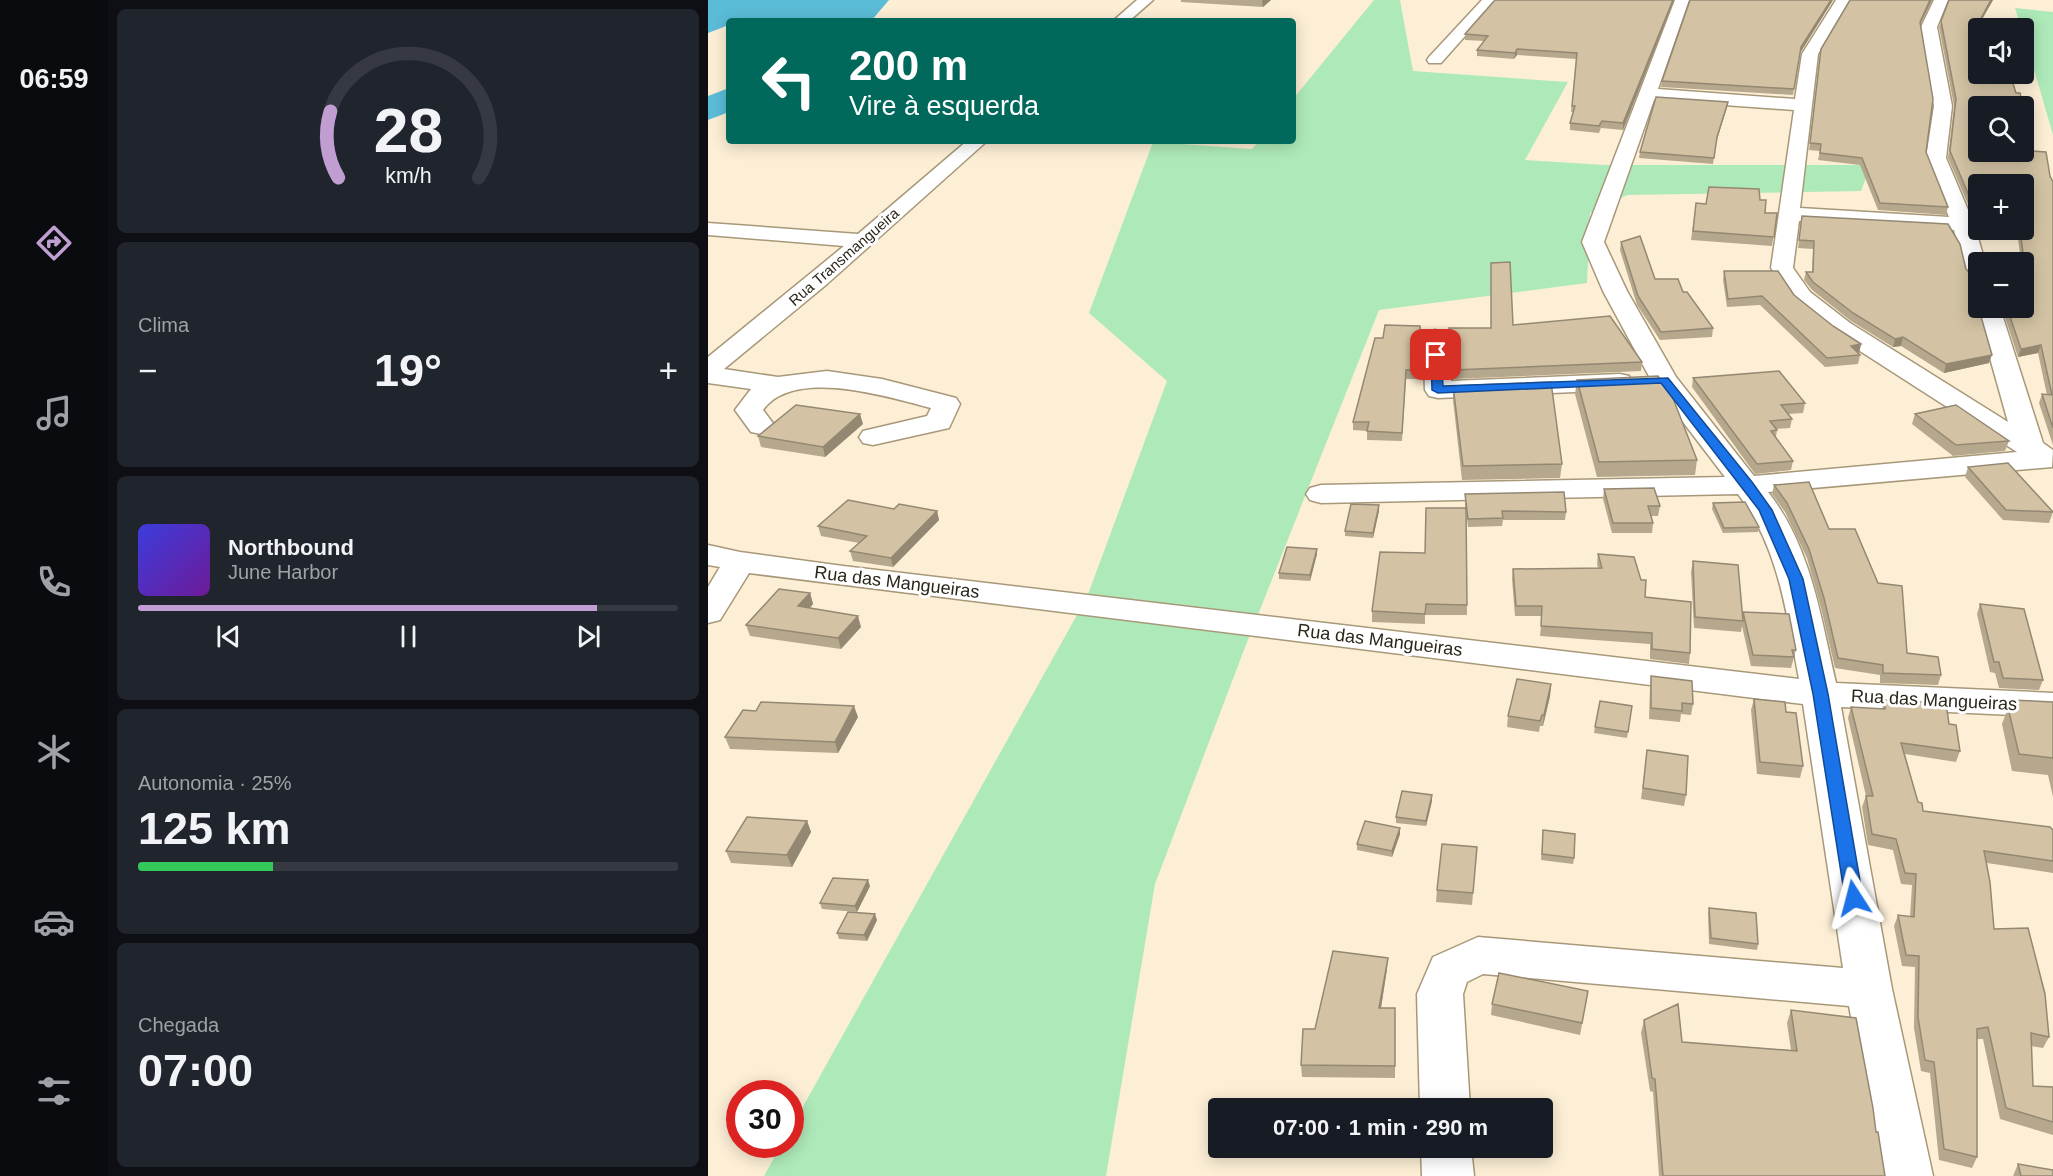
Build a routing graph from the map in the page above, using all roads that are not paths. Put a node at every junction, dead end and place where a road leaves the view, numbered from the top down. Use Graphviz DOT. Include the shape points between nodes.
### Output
graph roads {
  1 [pos="1146,0"];
  2 [pos="1491,0"];
  3 [pos="1682,0"];
  4 [pos="1843,0"];
  5 [pos="1941,0"];
  6 [pos="1124,18"];
  7 [pos="1436,60"];
  8 [pos="1649,94"];
  9 [pos="1803,105"];
  10 [pos="975,144"];
  11 [pos="1789,214"];
  12 [pos="1963,224"];
  13 [pos="708,229"];
  14 [pos="862,241"];
  15 [pos="1971,252"];
  16 [pos="1992,318"];
  17 [pos="1435,337"];
  18 [pos="708,370"];
  19 [pos="708,375"];
  20 [pos="1664,380"];
  21 [pos="778,384"];
  22 [pos="760,426"];
  23 [pos="873,437"];
  24 [pos="2045,456"];
  25 [pos="1748,485"];
  26 [pos="1322,494"];
  27 [pos="724,558"];
  28 [pos="708,613"];
  29 [pos="1820,694"];
  30 [pos="2053,705"];
  31 [pos="1869,989"];
  32 [pos="1445,1098"];
  33 [pos="1447,1158"];
  34 [pos="1448,1176"];
  35 [pos="1907,1176"];
  1 -- 6 [label="street"];
  2 -- 7 [label="street"];
  3 -- 8 [label="street"];
  4 -- 9 [label="street" via="1810,54"];
  5 -- 12 [label="street" via="1929,27 1942,106 1936,158"];
  8 -- 9 [label="street"];
  8 -- 20 [label="street" via="1593,242"];
  9 -- 11 [label="street"];
  10 -- 14 [label="street, Rua Transmangueira"];
  11 -- 12 [label="street"];
  11 -- 24 [label="street" via="1782,268 1802,297 1841,328"];
  12 -- 15 [label="street"];
  13 -- 14 [label="street"];
  14 -- 18 [label="street, Rua Transmangueira"];
  16 -- 24 [label="street"];
  17 -- 20 [label="street" via="1438,390"];
  19 -- 21 [label="street"];
  20 -- 25 [label="street"];
  21 -- 22 [label="street" via="760,395 749,410"];
  21 -- 23 [label="street" via="827,379 882,387 946,404 939,422"];
  24 -- 25 [label="street"];
  25 -- 26 [label="street"];
  25 -- 29 [label="street" via="1766,510 1796,579"];
  27 -- 28 [label="street"];
  27 -- 29 [label="street, Rua das Mangueiras"];
  29 -- 30 [label="street, Rua das Mangueiras"];
  29 -- 31 [label="street"];
  31 -- 32 [label="street" via="1478,955 1449,970 1440,994"];
  31 -- 35 [label="street"];
  33 -- 34 [label="street"];
}
